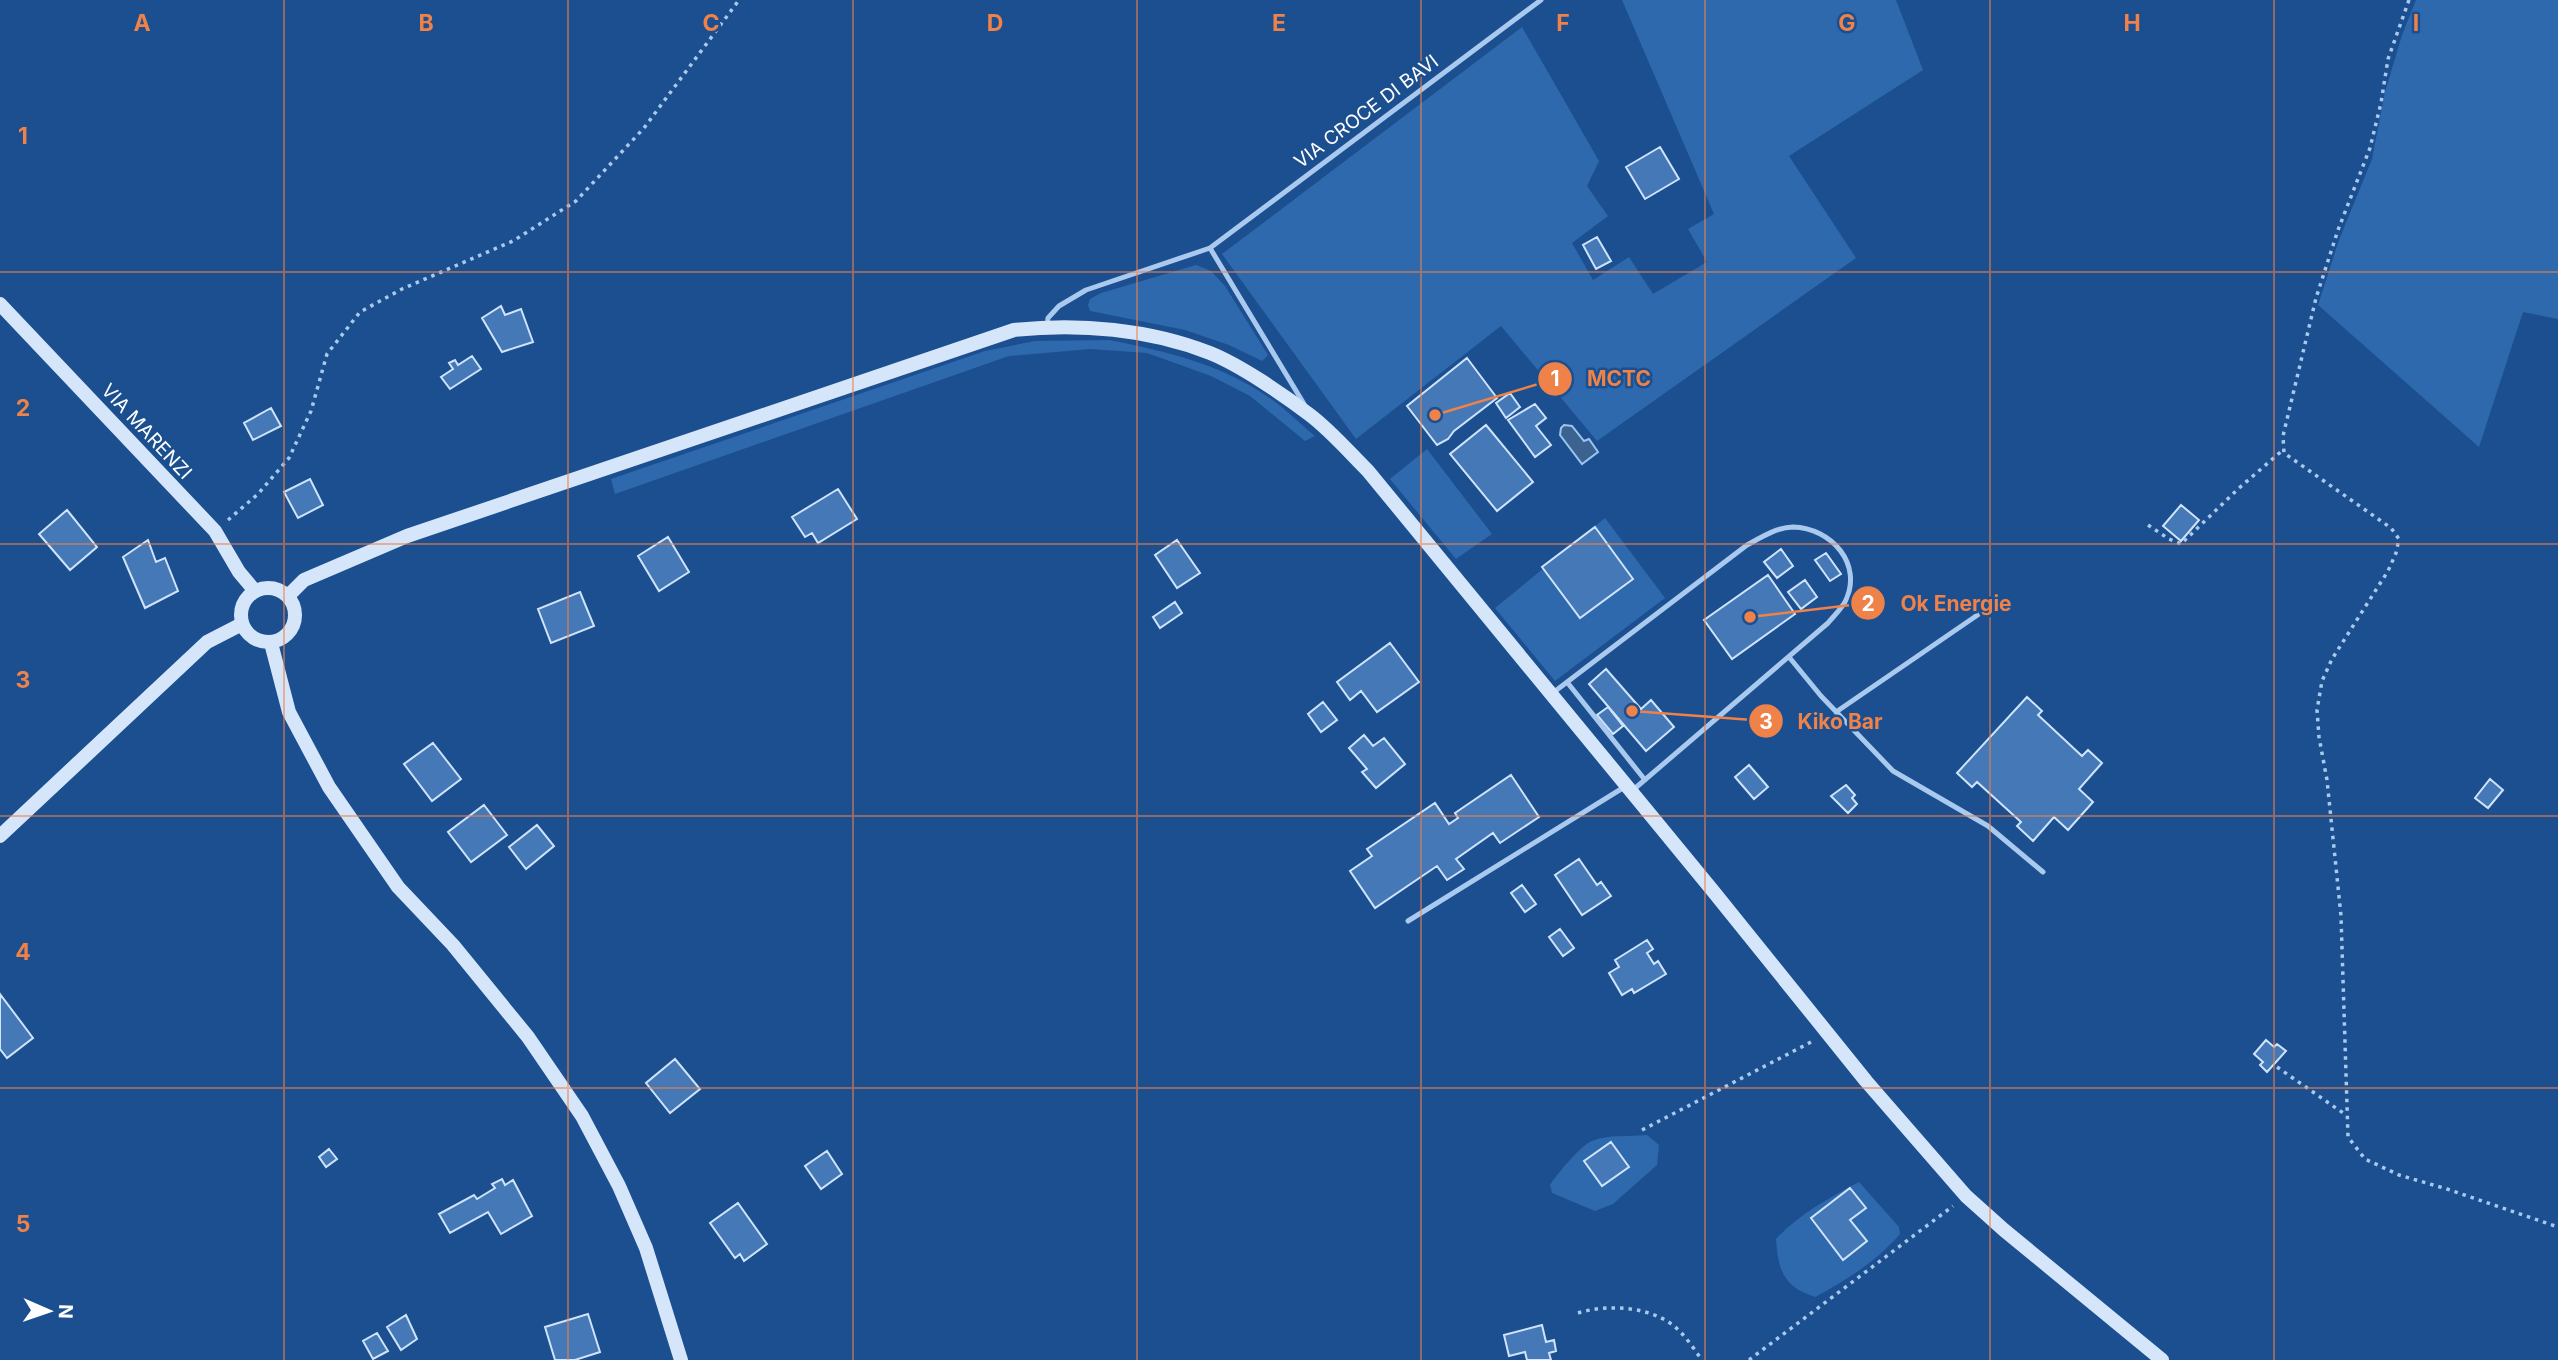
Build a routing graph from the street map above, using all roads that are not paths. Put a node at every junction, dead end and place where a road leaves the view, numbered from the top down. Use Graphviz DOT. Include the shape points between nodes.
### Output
graph roads {
  1 [pos="1541,0"];
  2 [pos="1210,248"];
  3 [pos="0,304"];
  4 [pos="1048,327"];
  5 [pos="1311,415"];
  6 [pos="255,591"];
  7 [pos="288,596"];
  8 [pos="1979,614"];
  9 [pos="242,624"];
  10 [pos="271,643"];
  11 [pos="1789,657"];
  12 [pos="1567,682"];
  13 [pos="1552,693"];
  14 [pos="1836,712"];
  15 [pos="1645,780"];
  16 [pos="1628,789"];
  17 [pos="0,836"];
  18 [pos="2043,872"];
  19 [pos="1408,921"];
  20 [pos="2157,1355"];
  21 [pos="681,1360"];
  1 -- 2 [label="lane, VIA CROCE DI BAVI"];
  2 -- 4 [label="lane, VIA CROCE DI BAVI" via="1086,290 1059,306 1048,318"];
  2 -- 5 [label="lane"];
  3 -- 6 [label="main road, VIA MARENZI" via="215,531"];
  4 -- 5 [label="main road" via="1154,336 1211,353"];
  4 -- 7 [label="main road" via="1014,330 407,536 304,580"];
  5 -- 13 [label="main road" via="1368,471"];
  6 -- 7 [label="main road" via="272,588"];
  6 -- 9 [label="main road" via="243,605"];
  7 -- 10 [label="main road" via="296,612 292,629"];
  8 -- 14 [label="lane"];
  9 -- 10 [label="main road" via="253,639"];
  9 -- 17 [label="main road" via="207,642"];
  10 -- 21 [label="main road" via="289,712 342,807 398,887 453,945 528,1037 582,1116 646,1248"];
  11 -- 12 [label="lane" via="1846,601 1851,576 1832,539 1792,527 1747,545"];
  11 -- 14 [label="lane"];
  11 -- 15 [label="lane"];
  12 -- 13 [label="lane"];
  12 -- 15 [label="lane"];
  13 -- 16 [label="main road"];
  14 -- 18 [label="lane" via="1893,771 1988,826"];
  15 -- 16 [label="lane"];
  16 -- 19 [label="lane"];
  16 -- 20 [label="main road" via="1866,1082 1966,1196"];
}
